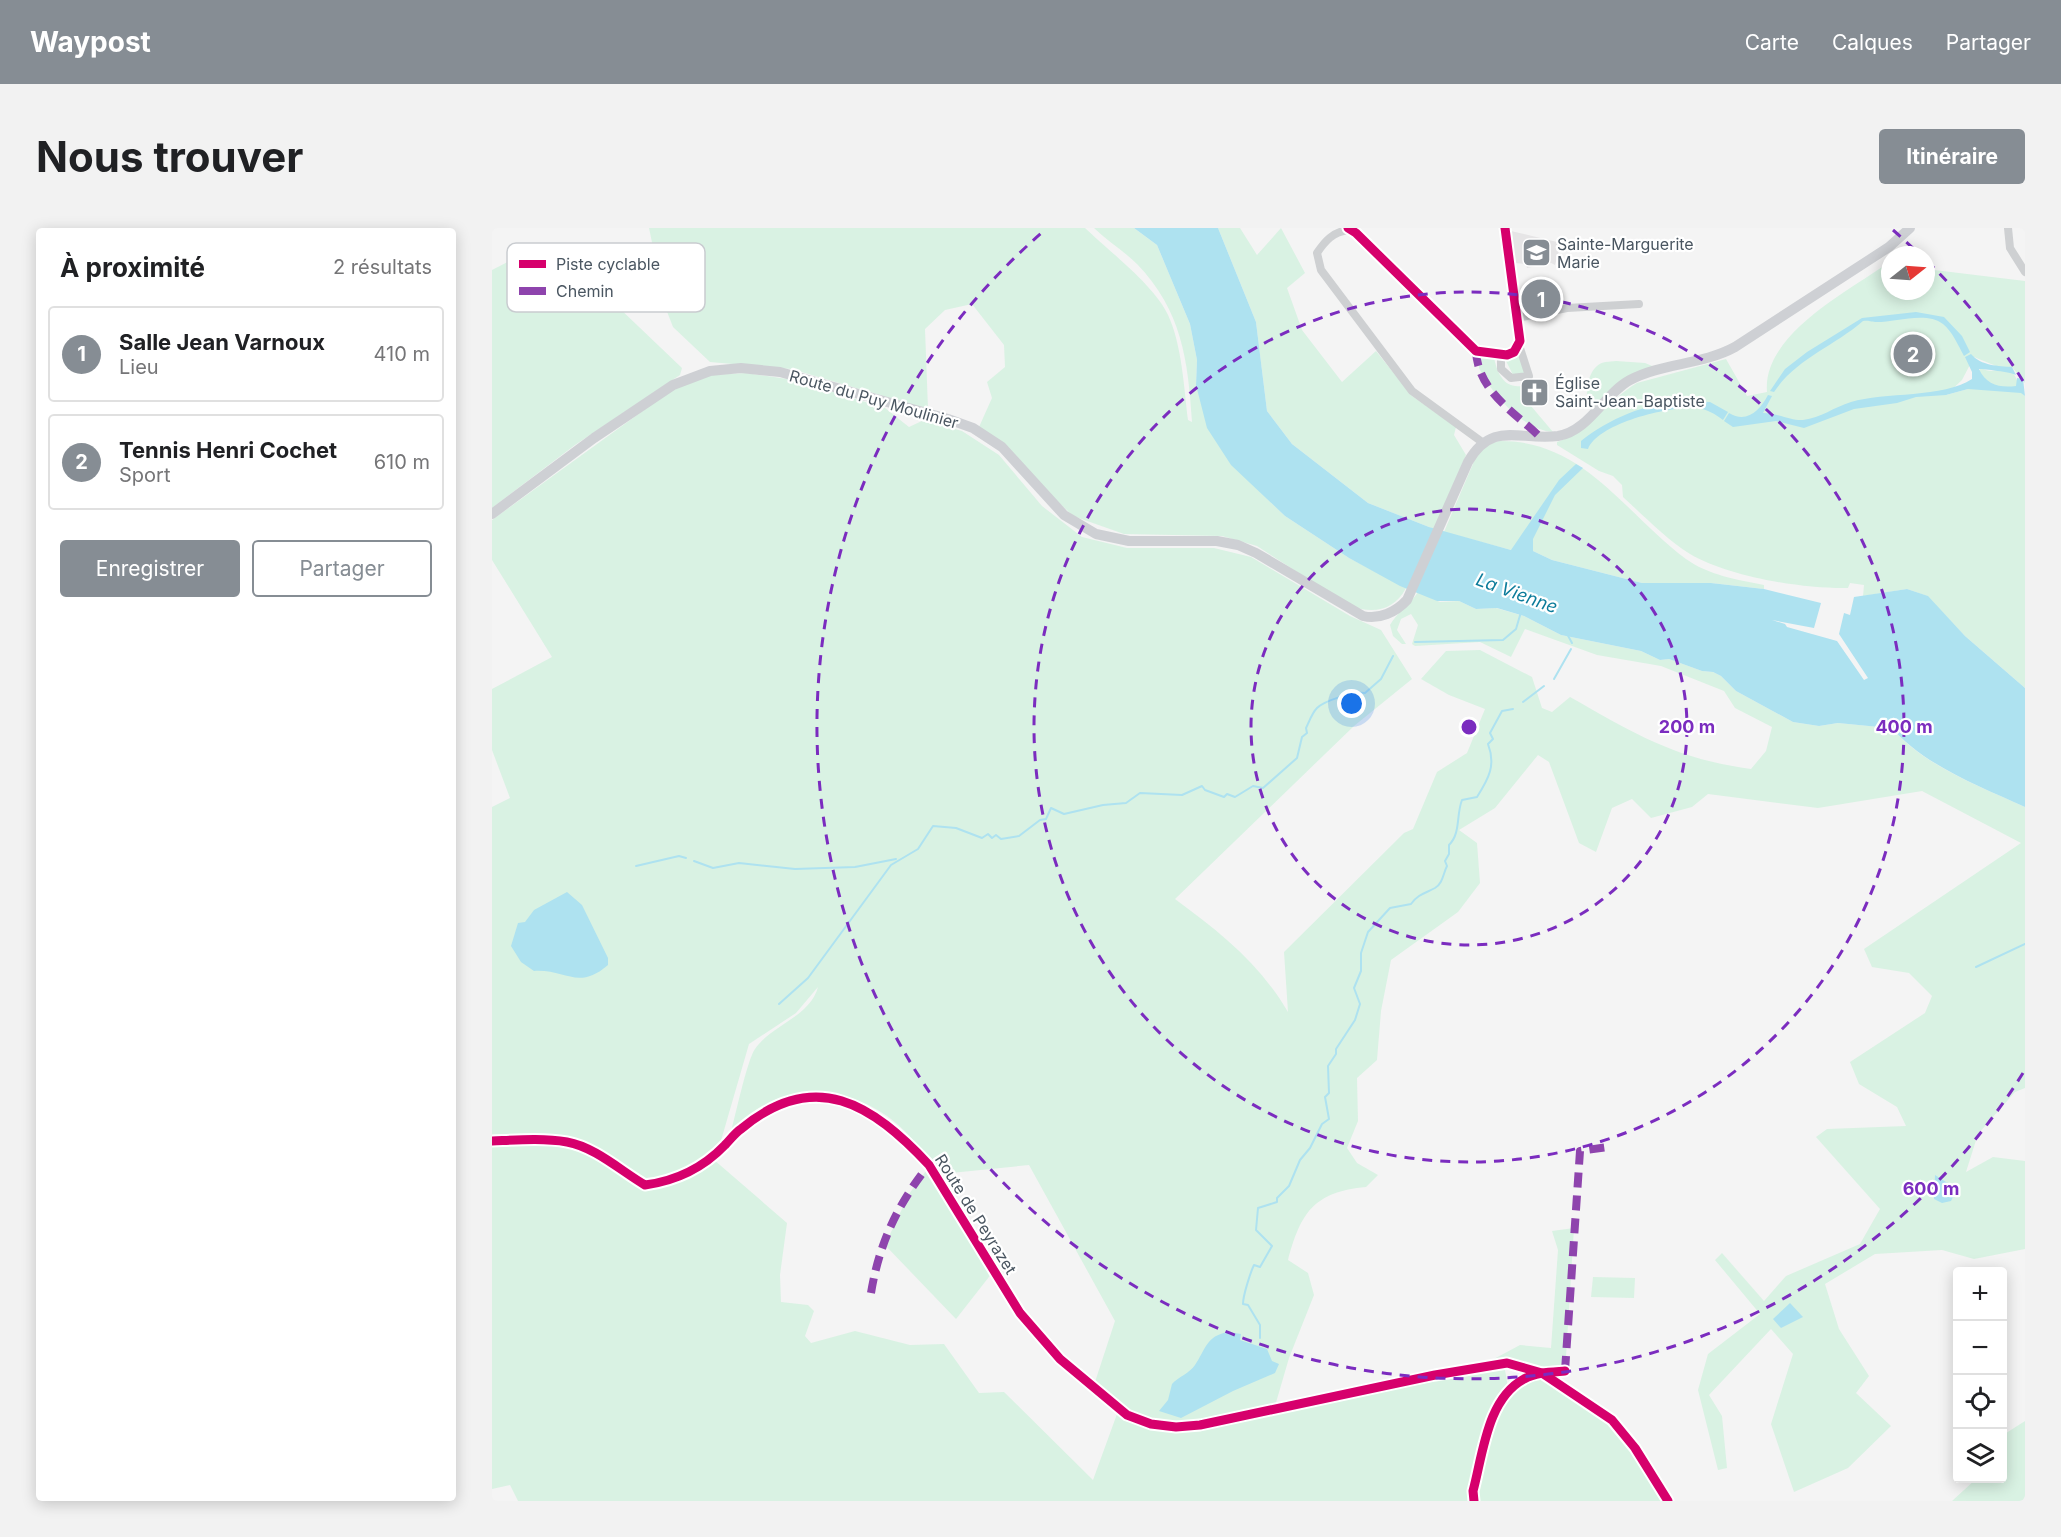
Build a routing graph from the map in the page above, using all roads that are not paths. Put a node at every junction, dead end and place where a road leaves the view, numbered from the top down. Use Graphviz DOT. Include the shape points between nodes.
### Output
graph roads {
  1 [pos="1505,228"];
  2 [pos="1910,228"];
  3 [pos="2008,228"];
  4 [pos="1348,229"];
  5 [pos="2025,272"];
  6 [pos="1639,304"];
  7 [pos="1517,318"];
  8 [pos="1519,345"];
  9 [pos="1502,354"];
  10 [pos="1482,442"];
  11 [pos="492,514"];
  12 [pos="492,1141"];
  13 [pos="1565,1371"];
  14 [pos="1542,1373"];
  15 [pos="1474,1501"];
  16 [pos="1668,1501"];
  1 -- 7 [label="street"];
  2 -- 10 [label="main road" via="1889,248 1728,351 1629,381 1570,432 1557,436 1493,437"];
  3 -- 5 [label="street" via="2010,248"];
  4 -- 9 [label="street" via="1476,351"];
  4 -- 10 [label="street" via="1335,234 1317,253 1321,270 1412,391"];
  6 -- 7 [label="street" via="1567,308"];
  7 -- 8 [label="street"];
  8 -- 9 [label="street" via="1514,352"];
  8 -- 9 [label="street" via="1529,376 1512,378 1501,369"];
  10 -- 11 [label="main road, Route du Puy Moulinier" via="1468,462 1410,593 1395,611 1369,618 1238,545 1217,541 1129,541 1096,534 1064,515 1002,447 973,428 762,369 710,371 673,385"];
  12 -- 14 [label="street, Route de Peyrazet" via="569,1142 645,1185 666,1182 698,1167 739,1130 776,1105 812,1097 858,1105 912,1146 929,1165 1020,1313 1060,1359 1116,1408 1151,1424 1184,1426 1491,1364 1507,1363"];
  13 -- 14 [label="street"];
  14 -- 15 [label="street" via="1525,1378 1507,1391 1491,1422 1473,1491"];
  14 -- 16 [label="street" via="1612,1420"];
}
